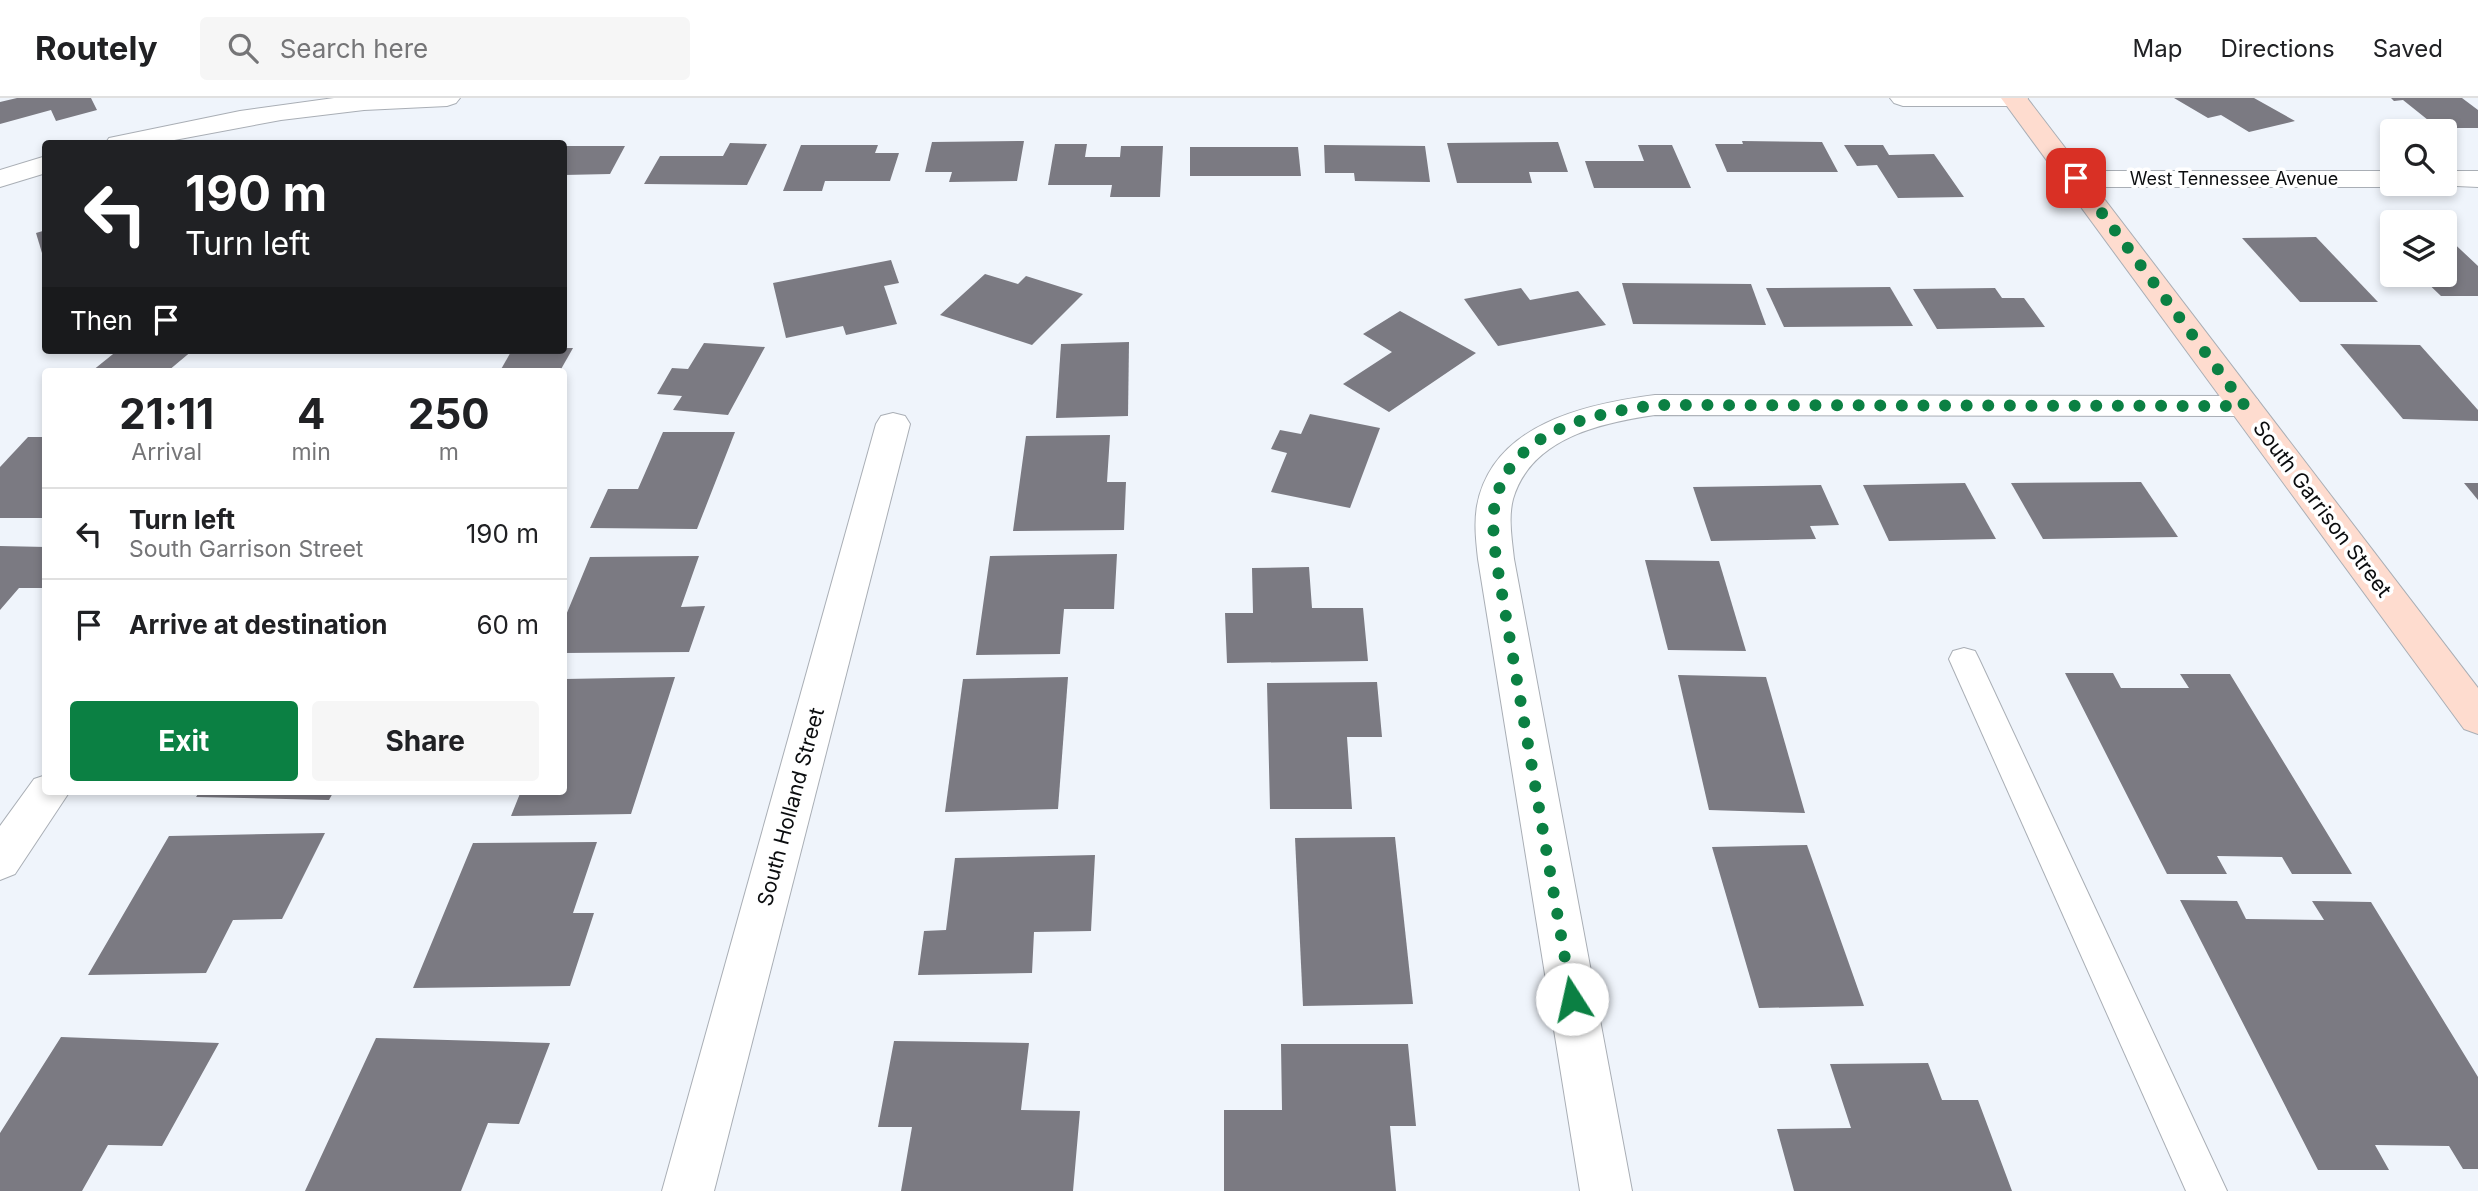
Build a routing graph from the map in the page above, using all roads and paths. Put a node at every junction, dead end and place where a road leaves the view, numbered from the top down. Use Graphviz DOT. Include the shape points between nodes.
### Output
graph roads {
  1 [pos="447,98"];
  2 [pos="1903,98"];
  3 [pos="2014,98"];
  4 [pos="135,140"];
  5 [pos="42,165"];
  6 [pos="2076,178"];
  7 [pos="0,179"];
  8 [pos="2380,179"];
  9 [pos="2457,179"];
  10 [pos="2478,179"];
  11 [pos="2245,406"];
  12 [pos="893,424"];
  13 [pos="1964,659"];
  14 [pos="2478,719"];
  15 [pos="46,795"];
  16 [pos="0,861"];
  17 [pos="688,1191"];
  18 [pos="1606,1191"];
  19 [pos="2207,1191"];
  1 -- 4 [label="street" via="266,113"];
  2 -- 3 [label="street"];
  3 -- 6 [label="main road, South Garrison Street"];
  5 -- 7 [label="street"];
  6 -- 8 [label="street, West Tennessee Avenue"];
  6 -- 11 [label="main road, South Garrison Street"];
  9 -- 10 [label="street"];
  11 -- 14 [label="main road, South Garrison Street"];
  11 -- 18 [label="street" via="1655,405 1607,412 1565,425 1519,458 1496,499 1496,559"];
  12 -- 17 [label="street, South Holland Street"];
  13 -- 19 [label="lane"];
  15 -- 16 [label="street"];
}
